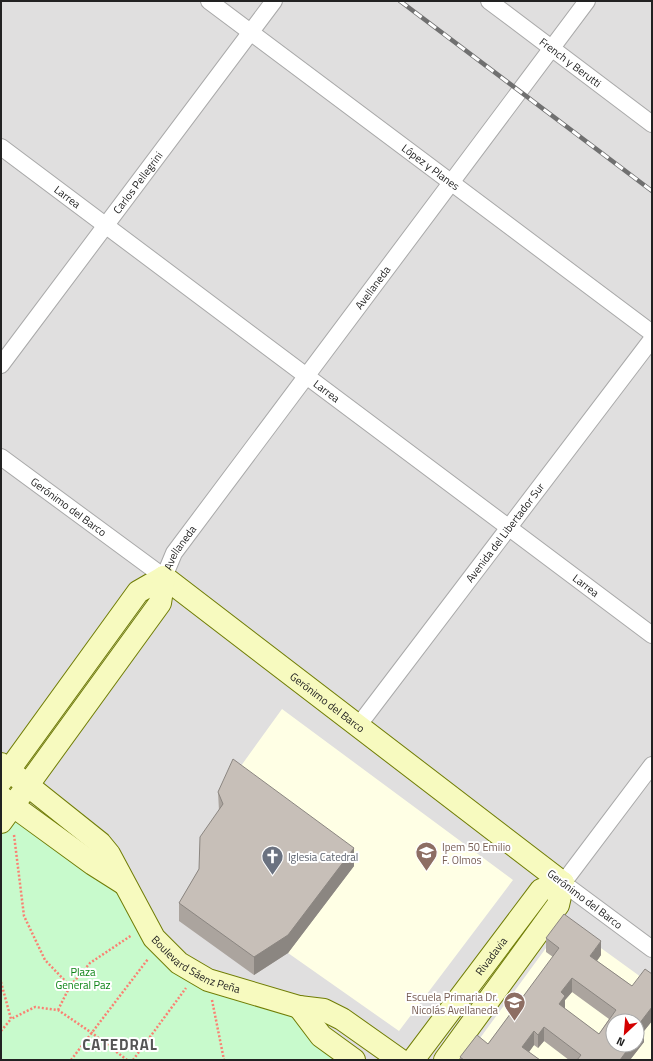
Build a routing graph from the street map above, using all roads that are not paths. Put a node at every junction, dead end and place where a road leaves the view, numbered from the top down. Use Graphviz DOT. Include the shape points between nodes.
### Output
graph roads {
  1 [pos="209,1"];
  2 [pos="274,1"];
  3 [pos="489,1"];
  4 [pos="587,1"];
  5 [pos="250,32"];
  6 [pos="551,48"];
  7 [pos="652,124"];
  8 [pos="1,147"];
  9 [pos="452,183"];
  10 [pos="106,225"];
  11 [pos="652,333"];
  12 [pos="652,339"];
  13 [pos="1,364"];
  14 [pos="307,376"];
  15 [pos="1,457"];
  16 [pos="509,528"];
  17 [pos="164,577"];
  18 [pos="652,635"];
  19 [pos="358,726"];
  20 [pos="652,765"];
  21 [pos="4,772"];
  22 [pos="28,785"];
  23 [pos="5,808"];
  24 [pos="563,883"];
  25 [pos="124,884"];
  26 [pos="652,949"];
  27 [pos="299,1007"];
  28 [pos="354,1060"];
  29 [pos="400,1060"];
  30 [pos="413,1060"];
  31 [pos="445,1060"];
  1 -- 5 [label="street, López y Planes"];
  2 -- 5 [label="street, Carlos Pellegrini"];
  3 -- 6 [label="street, French y Berutti"];
  4 -- 6 [label="street, Avellaneda"];
  5 -- 9 [label="street, López y Planes"];
  5 -- 10 [label="street, Carlos Pellegrini"];
  6 -- 7 [label="street, French y Berutti"];
  6 -- 9 [label="street, Avellaneda"];
  8 -- 10 [label="street, Larrea"];
  9 -- 11 [label="street, López y Planes"];
  9 -- 14 [label="street, Avellaneda"];
  10 -- 13 [label="street, Carlos Pellegrini"];
  10 -- 14 [label="street, Larrea"];
  12 -- 16 [label="street, Avenida del Libertador Sur"];
  14 -- 16 [label="street, Larrea"];
  14 -- 17 [label="street, Avellaneda" via="174,553"];
  15 -- 17 [label="street, Gerónimo del Barco"];
  16 -- 18 [label="street, Larrea"];
  16 -- 19 [label="street, Avenida del Libertador Sur"];
  17 -- 19 [label="main road, Gerónimo del Barco"];
  17 -- 21 [label="main road, Avellaneda" via="138,592"];
  17 -- 22 [label="main road, Avellaneda" via="160,603"];
  19 -- 24 [label="main road, Gerónimo del Barco"];
  20 -- 24 [label="street"];
  21 -- 22 [label="main road, Boulevard Sáenz Peña"];
  22 -- 23 [label="main road, Avellaneda"];
  22 -- 25 [label="main road, Boulevard Sáenz Peña" via="100,843 109,854"];
  23 -- 25 [label="main road, Boulevard Sáenz Peña"];
  24 -- 26 [label="street, Gerónimo del Barco"];
  24 -- 30 [label="main road, Rivadavia" via="541,890"];
  24 -- 31 [label="main road" via="558,905"];
  25 -- 27 [label="main road, Boulevard Sáenz Peña" via="146,925 179,963 202,977"];
  27 -- 28 [label="main road" via="322,1036"];
  27 -- 29 [label="main road, Boulevard Sáenz Peña" via="324,1010 342,1019"];
}
